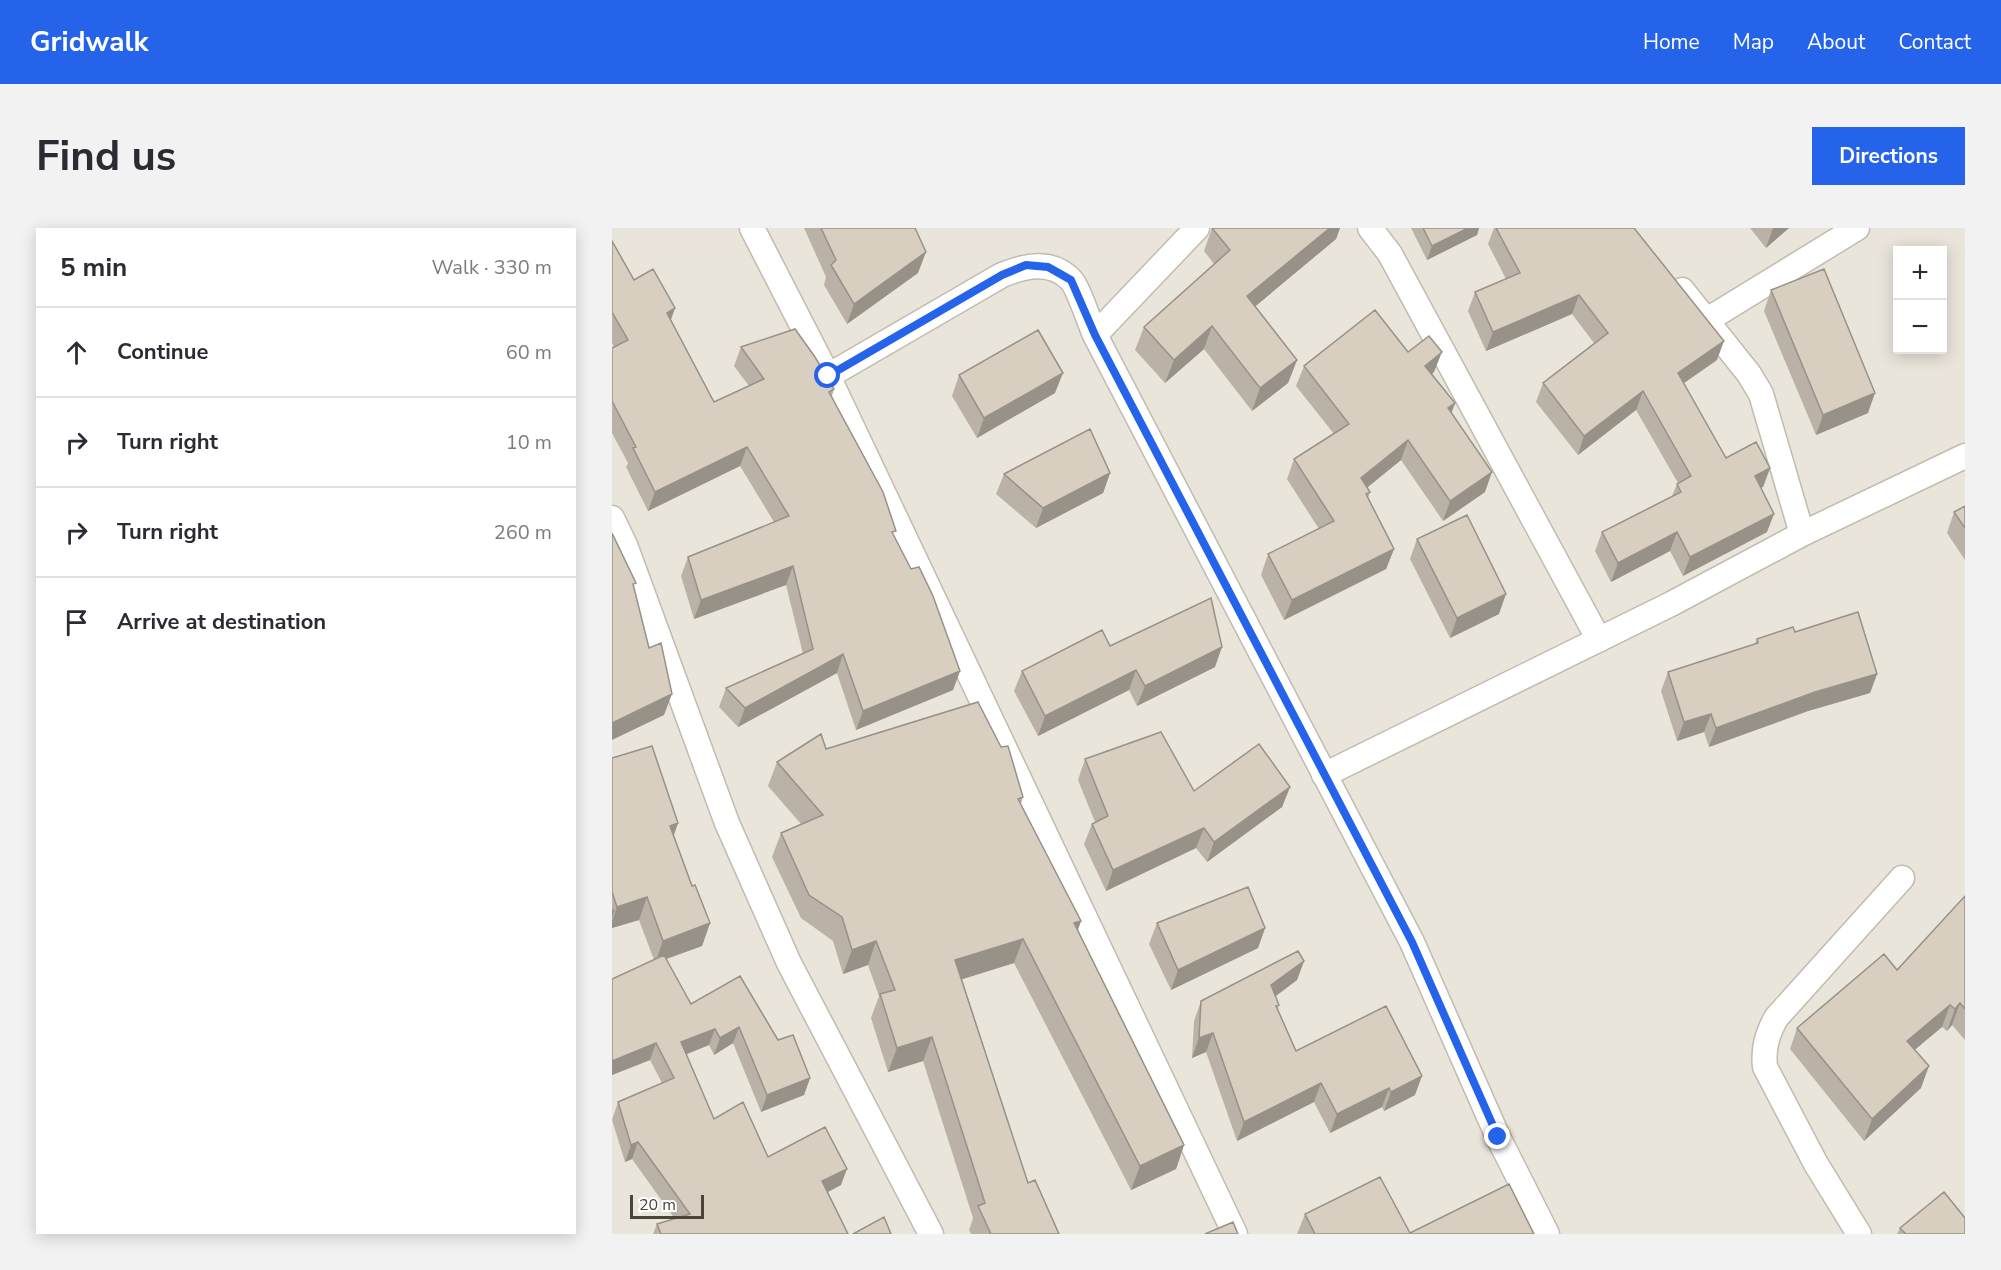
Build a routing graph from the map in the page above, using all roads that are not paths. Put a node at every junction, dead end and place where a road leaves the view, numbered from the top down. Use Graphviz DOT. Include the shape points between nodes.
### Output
graph roads {
  1 [pos="752,228"];
  2 [pos="1197,228"];
  3 [pos="1370,228"];
  4 [pos="1857,228"];
  5 [pos="1664,269"];
  6 [pos="1707,320"];
  7 [pos="1095,335"];
  8 [pos="828,376"];
  9 [pos="1965,456"];
  10 [pos="612,518"];
  11 [pos="1802,534"];
  12 [pos="1599,640"];
  13 [pos="1324,775"];
  14 [pos="1902,878"];
  15 [pos="931,1234"];
  16 [pos="1235,1234"];
  17 [pos="1547,1234"];
  18 [pos="1859,1234"];
  1 -- 8 [label="street"];
  2 -- 7 [label="street"];
  3 -- 12 [label="street" via="1390,254"];
  4 -- 6 [label="street"];
  5 -- 6 [label="street"];
  6 -- 11 [label="street" via="1761,394"];
  7 -- 8 [label="street" via="1071,280 1048,267 1026,265 1002,275"];
  7 -- 13 [label="street"];
  8 -- 16 [label="street"];
  9 -- 11 [label="street"];
  10 -- 15 [label="street" via="727,823 789,963"];
  11 -- 12 [label="street"];
  12 -- 13 [label="street"];
  13 -- 17 [label="street" via="1412,942 1498,1137"];
  14 -- 18 [label="street" via="1776,1018 1766,1036 1763,1053 1765,1067 1805,1145"];
}
